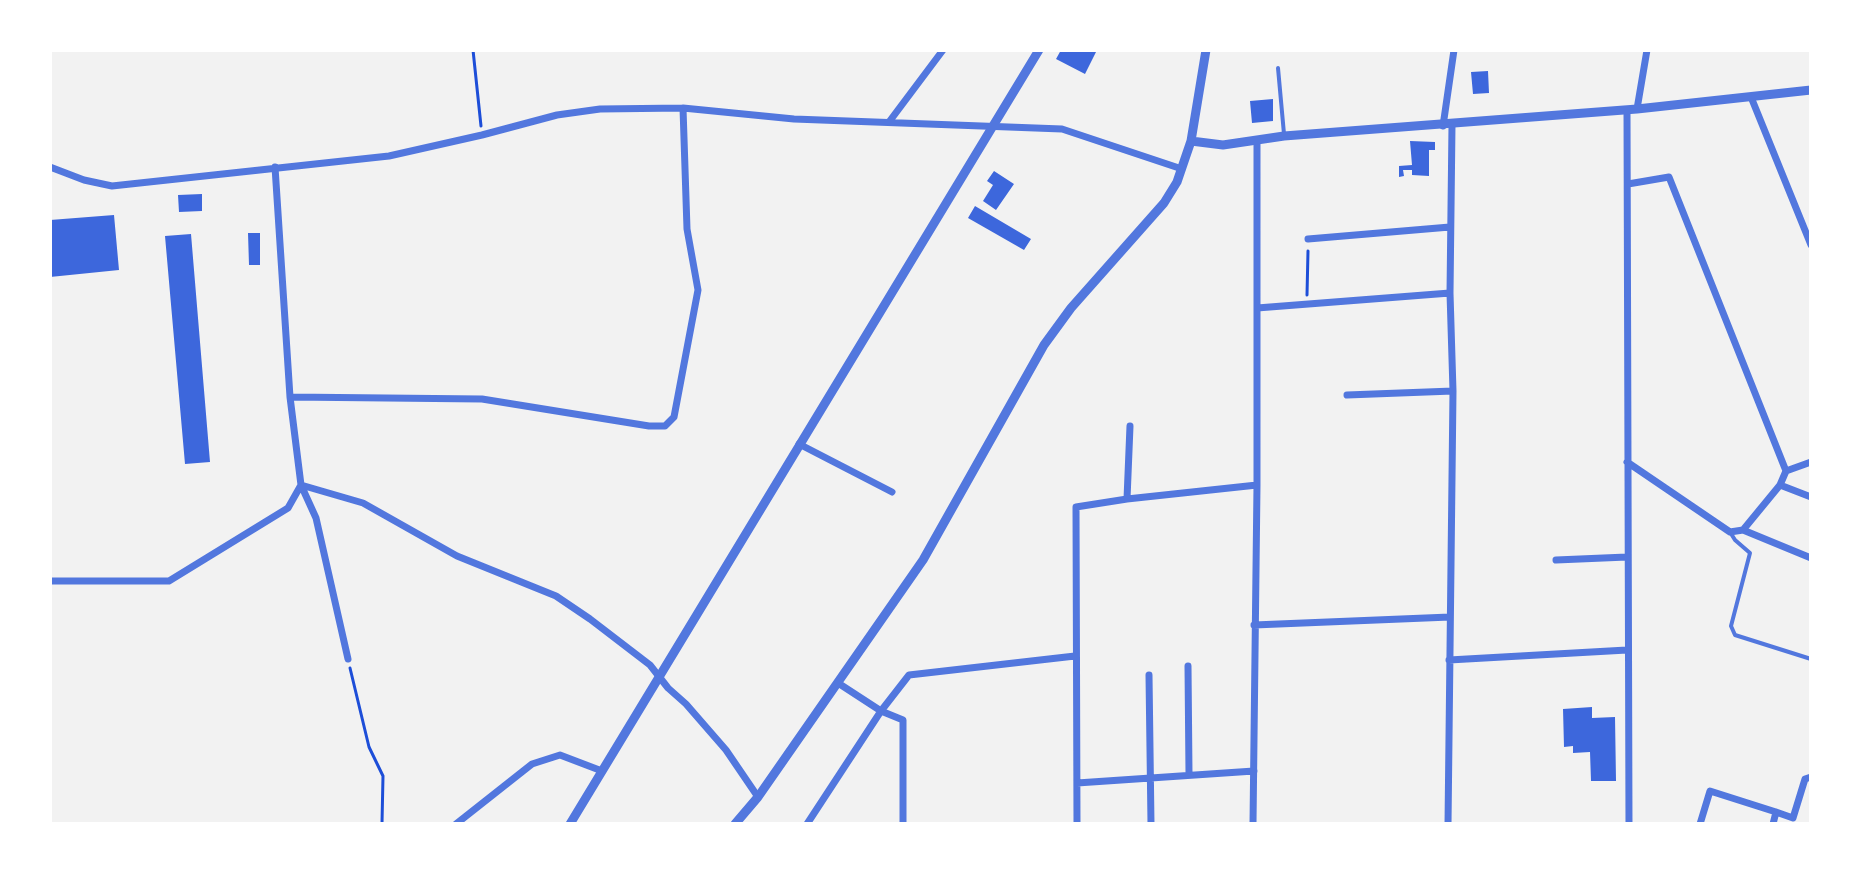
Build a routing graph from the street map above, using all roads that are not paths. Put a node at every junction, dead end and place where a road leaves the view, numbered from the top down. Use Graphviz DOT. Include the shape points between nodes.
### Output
graph roads {
  1 [pos="943,50"];
  2 [pos="1039,50"];
  3 [pos="1206,50"];
  4 [pos="1454,50"];
  5 [pos="1647,50"];
  6 [pos="1278,68"];
  7 [pos="1811,90"];
  8 [pos="1751,97"];
  9 [pos="683,108"];
  10 [pos="1632,109"];
  11 [pos="889,122"];
  12 [pos="1447,125"];
  13 [pos="992,128"];
  14 [pos="1284,136"];
  15 [pos="1257,140"];
  16 [pos="1191,141"];
  17 [pos="50,167"];
  18 [pos="275,167"];
  19 [pos="1182,169"];
  20 [pos="1628,184"];
  21 [pos="1450,227"];
  22 [pos="1308,239"];
  23 [pos="1811,245"];
  24 [pos="1450,293"];
  25 [pos="1257,308"];
  26 [pos="1453,391"];
  27 [pos="1347,395"];
  28 [pos="290,397"];
  29 [pos="1130,426"];
  30 [pos="799,444"];
  31 [pos="1627,462"];
  32 [pos="1811,462"];
  33 [pos="1786,471"];
  34 [pos="301,485"];
  35 [pos="1257,485"];
  36 [pos="1780,485"];
  37 [pos="892,492"];
  38 [pos="1811,497"];
  39 [pos="1127,499"];
  40 [pos="1743,530"];
  41 [pos="1730,532"];
  42 [pos="1627,557"];
  43 [pos="1811,558"];
  44 [pos="1556,560"];
  45 [pos="50,581"];
  46 [pos="1450,617"];
  47 [pos="1254,625"];
  48 [pos="1627,650"];
  49 [pos="1075,656"];
  50 [pos="348,659"];
  51 [pos="1811,659"];
  52 [pos="1449,660"];
  53 [pos="1188,666"];
  54 [pos="1149,675"];
  55 [pos="659,677"];
  56 [pos="838,683"];
  57 [pos="881,711"];
  58 [pos="602,771"];
  59 [pos="1254,771"];
  60 [pos="1189,774"];
  61 [pos="1150,777"];
  62 [pos="1811,777"];
  63 [pos="1077,783"];
  64 [pos="758,797"];
  65 [pos="1776,812"];
  66 [pos="456,824"];
  67 [pos="570,824"];
  68 [pos="735,824"];
  69 [pos="807,824"];
  70 [pos="903,824"];
  71 [pos="1077,824"];
  72 [pos="1151,824"];
  73 [pos="1253,824"];
  74 [pos="1448,824"];
  75 [pos="1629,824"];
  76 [pos="1700,824"];
  77 [pos="1773,824"];
  1 -- 11 [label="street"];
  2 -- 13 [label="street"];
  3 -- 16 [label="street"];
  4 -- 12 [label="street"];
  5 -- 10 [label="street"];
  6 -- 14 [label="lane"];
  7 -- 8 [label="street"];
  8 -- 10 [label="street"];
  8 -- 23 [label="street"];
  9 -- 11 [label="street"];
  9 -- 18 [label="street" via="557,115 389,156"];
  9 -- 28 [label="street" via="687,229 698,290 674,417 665,426 482,399"];
  10 -- 12 [label="street"];
  10 -- 20 [label="street"];
  11 -- 13 [label="street"];
  12 -- 14 [label="street"];
  12 -- 21 [label="street"];
  13 -- 19 [label="street" via="1062,129"];
  13 -- 30 [label="street"];
  14 -- 15 [label="street"];
  15 -- 16 [label="street" via="1212,145"];
  15 -- 25 [label="street"];
  16 -- 19 [label="street"];
  17 -- 18 [label="street" via="112,186"];
  18 -- 28 [label="street"];
  19 -- 56 [label="street" via="1164,203 1044,345 923,560"];
  20 -- 31 [label="street"];
  20 -- 33 [label="street" via="1669,177"];
  21 -- 22 [label="street"];
  21 -- 24 [label="street"];
  24 -- 25 [label="street"];
  24 -- 26 [label="street"];
  25 -- 35 [label="street"];
  26 -- 27 [label="street"];
  26 -- 46 [label="street"];
  28 -- 34 [label="street"];
  29 -- 39 [label="street"];
  30 -- 37 [label="street"];
  30 -- 55 [label="street"];
  31 -- 41 [label="street"];
  31 -- 42 [label="street"];
  32 -- 33 [label="street"];
  33 -- 36 [label="street"];
  34 -- 45 [label="street" via="288,508 169,581"];
  34 -- 50 [label="street" via="316,518"];
  34 -- 55 [label="street" via="363,503 457,556 556,596 620,641"];
  35 -- 39 [label="street"];
  35 -- 47 [label="street"];
  36 -- 38 [label="street"];
  36 -- 40 [label="street"];
  39 -- 49 [label="street" via="1076,507"];
  40 -- 41 [label="street"];
  40 -- 43 [label="street"];
  41 -- 51 [label="lane" via="1750,553 1731,626 1735,635"];
  42 -- 44 [label="street"];
  42 -- 48 [label="street"];
  46 -- 47 [label="street"];
  46 -- 52 [label="street"];
  47 -- 59 [label="street"];
  48 -- 52 [label="street"];
  48 -- 75 [label="street"];
  49 -- 57 [label="street" via="909,675"];
  49 -- 63 [label="street"];
  52 -- 74 [label="street"];
  53 -- 60 [label="street"];
  54 -- 61 [label="street"];
  55 -- 58 [label="street"];
  55 -- 64 [label="street" via="726,750"];
  56 -- 57 [label="street"];
  56 -- 64 [label="street"];
  57 -- 69 [label="street"];
  57 -- 70 [label="street" via="903,720"];
  58 -- 66 [label="street" via="560,755 532,764"];
  58 -- 67 [label="street"];
  59 -- 60 [label="street"];
  59 -- 73 [label="street"];
  60 -- 61 [label="street"];
  61 -- 63 [label="street"];
  61 -- 72 [label="street"];
  62 -- 65 [label="street" via="1805,779 1793,818"];
  63 -- 71 [label="street"];
  64 -- 68 [label="street"];
  65 -- 76 [label="street" via="1710,791"];
  65 -- 77 [label="street"];
}
